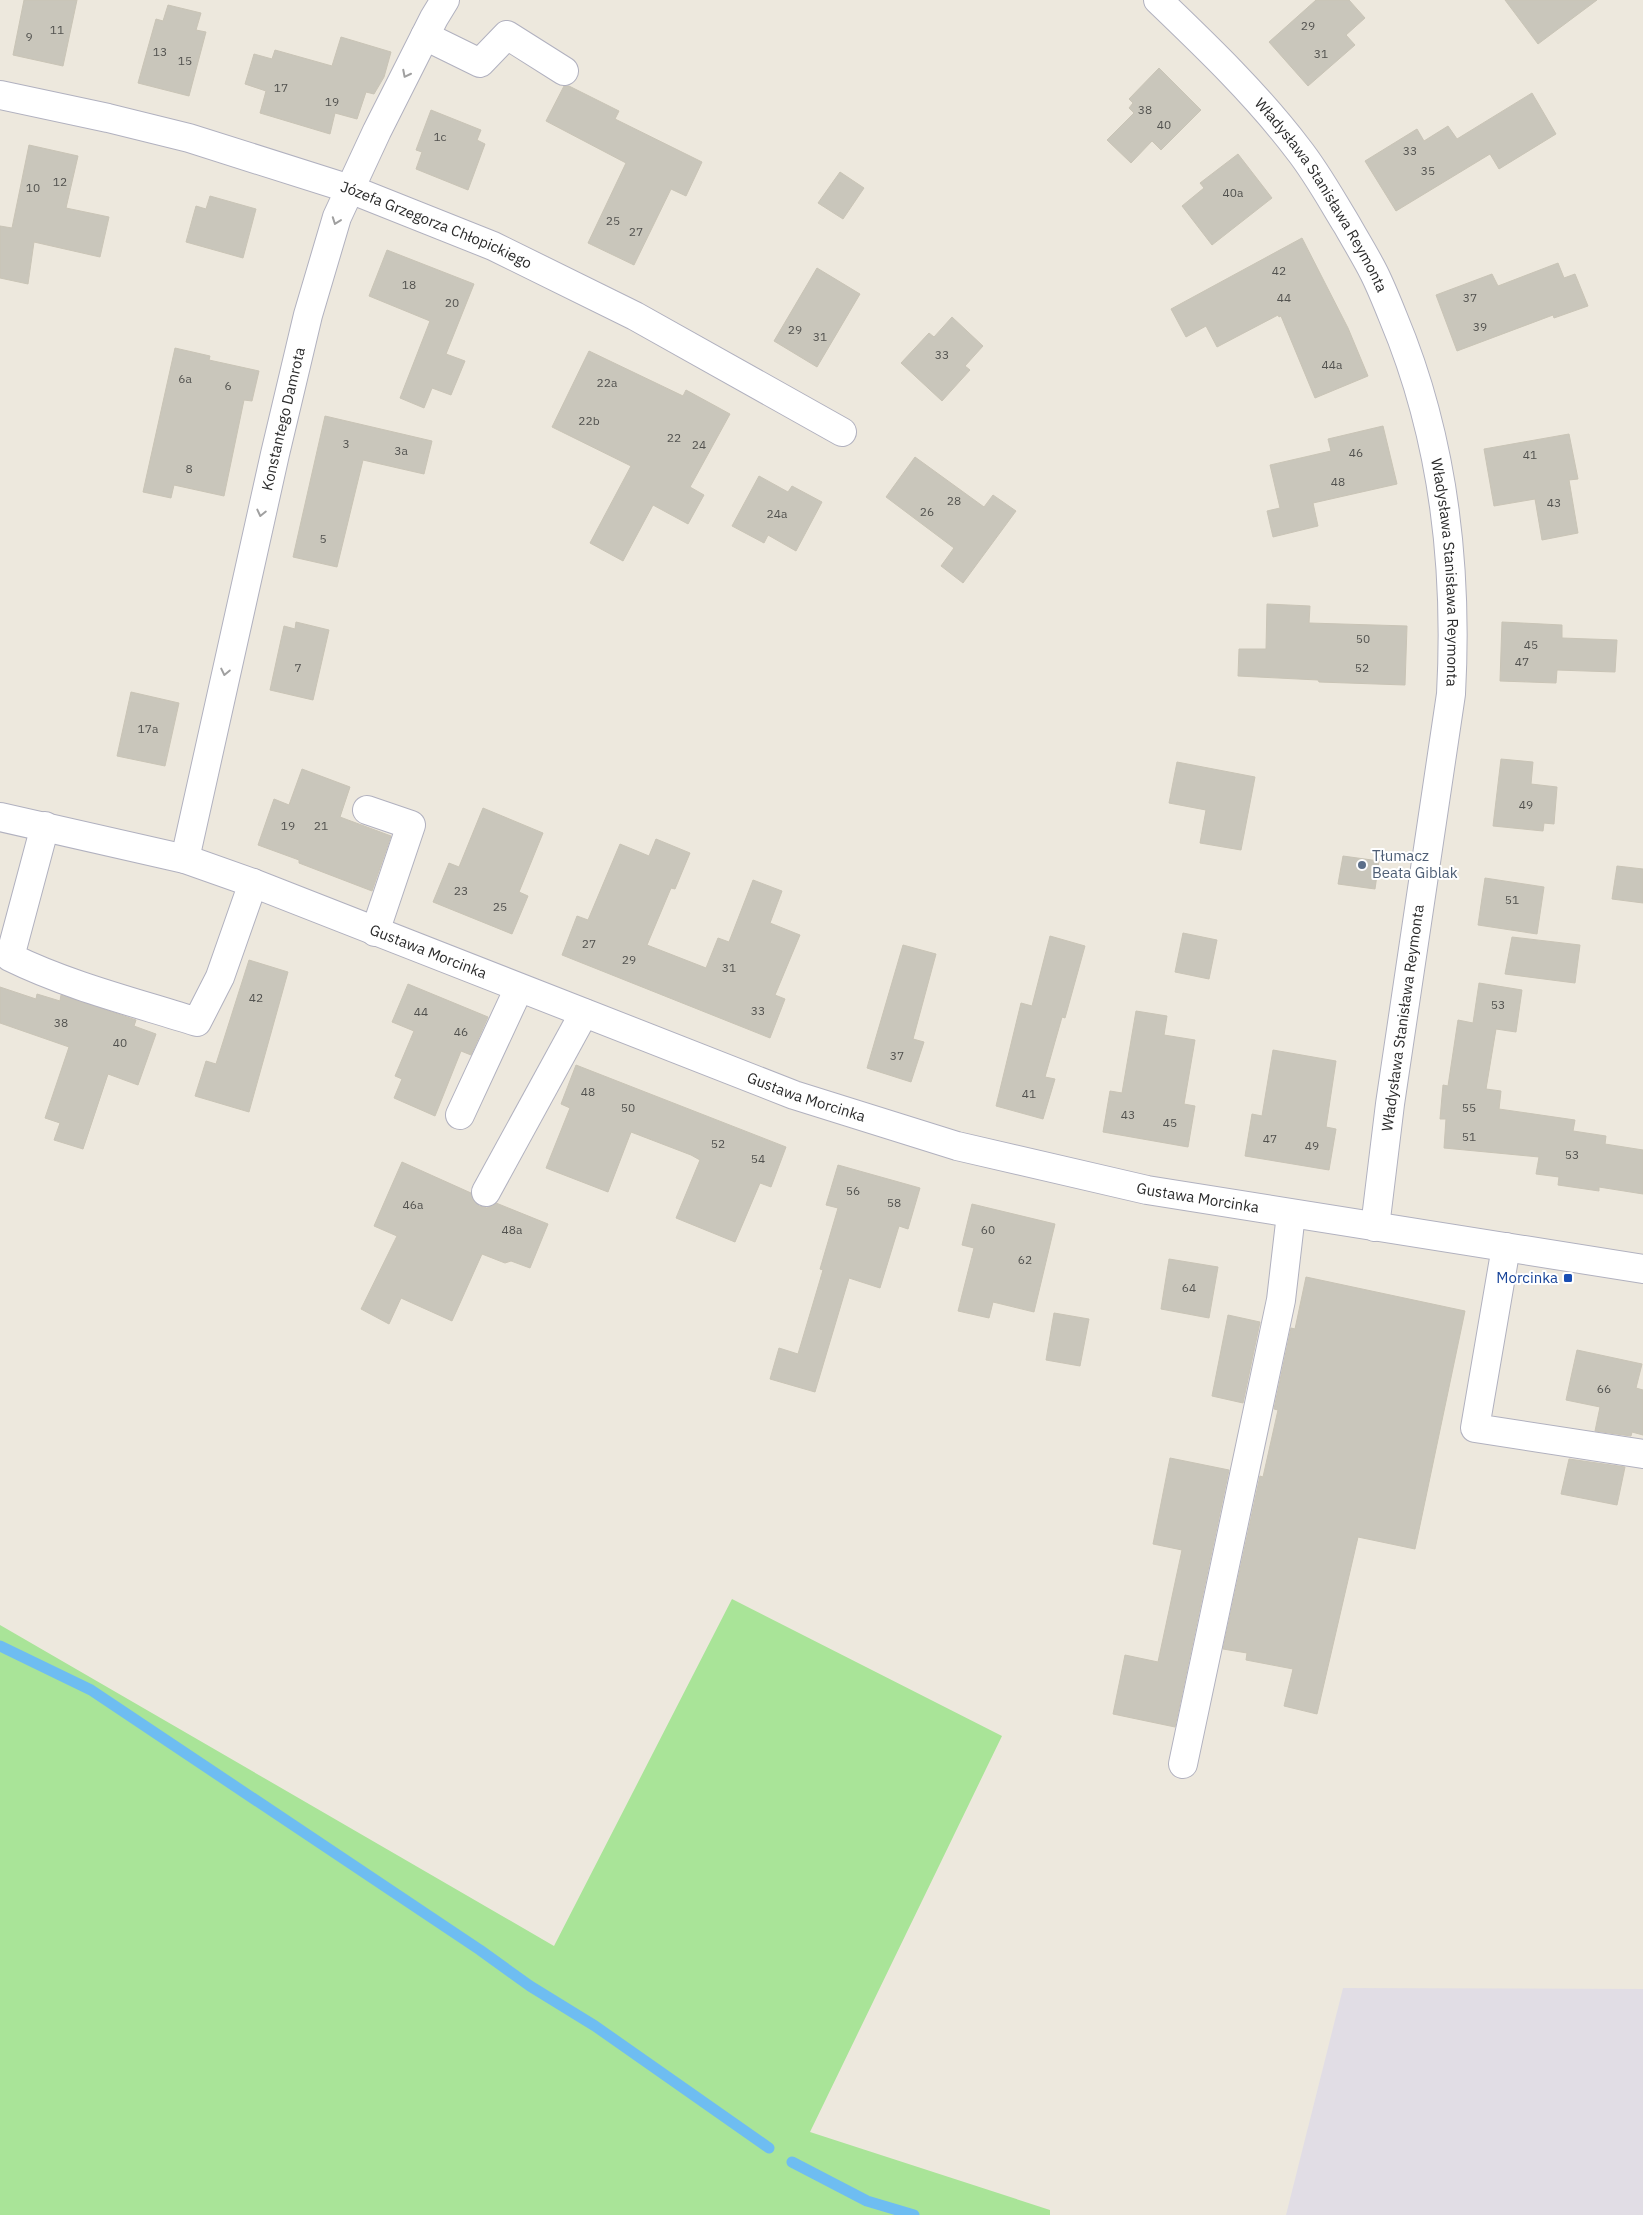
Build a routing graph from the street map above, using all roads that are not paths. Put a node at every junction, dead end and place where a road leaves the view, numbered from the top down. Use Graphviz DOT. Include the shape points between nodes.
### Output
graph roads {
  1 [pos="445,0"];
  2 [pos="1158,0"];
  3 [pos="425,36"];
  4 [pos="564,71"];
  5 [pos="0,95"];
  6 [pos="350,189"];
  7 [pos="842,432"];
  8 [pos="367,810"];
  9 [pos="0,817"];
  10 [pos="45,826"];
  11 [pos="185,859"];
  12 [pos="252,883"];
  13 [pos="376,932"];
  14 [pos="519,988"];
  15 [pos="584,1013"];
  16 [pos="460,1115"];
  17 [pos="486,1192"];
  18 [pos="1291,1214"];
  19 [pos="1375,1227"];
  20 [pos="1506,1247"];
  21 [pos="1643,1269"];
  22 [pos="1643,1454"];
  23 [pos="1183,1764"];
  1 -- 3 [label="street, Konstantego Damrota"];
  2 -- 19 [label="street, Władysława Stanisława Reymonta" via="1258,102 1299,149 1370,266 1401,336 1422,398 1445,500 1452,579 1454,648 1451,694 1391,1094"];
  3 -- 4 [label="street" via="480,63 507,35"];
  3 -- 6 [label="street, Konstantego Damrota, one-way"];
  5 -- 6 [label="street, Józefa Grzegorza Chłopickiego" via="188,138"];
  6 -- 7 [label="street, Józefa Grzegorza Chłopickiego" via="493,246 635,316"];
  6 -- 11 [label="street, Konstantego Damrota, one-way" via="337,218 308,315 228,656"];
  8 -- 13 [label="street" via="412,825"];
  9 -- 10 [label="street, Gustawa Morcinka"];
  10 -- 11 [label="street, Gustawa Morcinka"];
  10 -- 12 [label="street" via="10,957 72,983 197,1022 220,977"];
  11 -- 12 [label="street, Gustawa Morcinka"];
  12 -- 13 [label="street, Gustawa Morcinka"];
  13 -- 14 [label="street, Gustawa Morcinka"];
  14 -- 15 [label="street, Gustawa Morcinka"];
  14 -- 16 [label="street"];
  15 -- 17 [label="street"];
  15 -- 18 [label="street, Gustawa Morcinka" via="794,1095 957,1146 1147,1190"];
  18 -- 19 [label="street, Gustawa Morcinka"];
  18 -- 23 [label="street" via="1282,1300"];
  19 -- 20 [label="street, Gustawa Morcinka"];
  20 -- 21 [label="street, Gustawa Morcinka"];
  20 -- 22 [label="street" via="1475,1428"];
}
